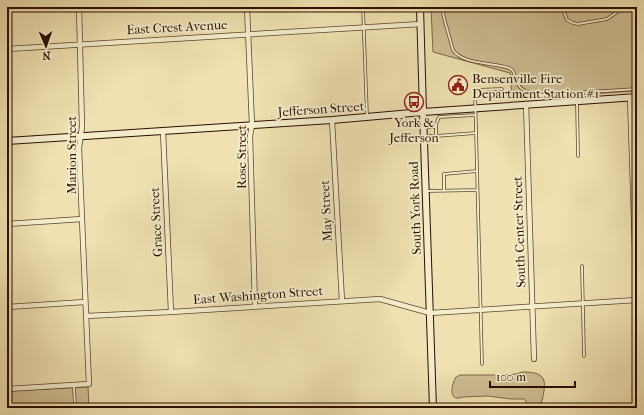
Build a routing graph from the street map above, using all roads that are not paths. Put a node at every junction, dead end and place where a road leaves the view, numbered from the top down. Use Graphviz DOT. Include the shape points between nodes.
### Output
graph roads {
  1 [pos="78,7"];
  2 [pos="247,7"];
  3 [pos="363,7"];
  4 [pos="420,7"];
  5 [pos="442,7"];
  6 [pos="562,7"];
  7 [pos="624,7"];
  8 [pos="421,24"];
  9 [pos="364,27"];
  10 [pos="248,34"];
  11 [pos="80,44"];
  12 [pos="7,48"];
  13 [pos="502,89"];
  14 [pos="637,89"];
  15 [pos="634,97"];
  16 [pos="577,101"];
  17 [pos="526,104"];
  18 [pos="475,111"];
  19 [pos="423,112"];
  20 [pos="439,114"];
  21 [pos="367,117"];
  22 [pos="332,120"];
  23 [pos="252,125"];
  24 [pos="436,127"];
  25 [pos="423,128"];
  26 [pos="163,131"];
  27 [pos="476,133"];
  28 [pos="424,136"];
  29 [pos="436,136"];
  30 [pos="80,137"];
  31 [pos="7,141"];
  32 [pos="578,156"];
  33 [pos="477,171"];
  34 [pos="477,190"];
  35 [pos="426,191"];
  36 [pos="444,191"];
  37 [pos="82,219"];
  38 [pos="7,224"];
  39 [pos="582,266"];
  40 [pos="637,300"];
  41 [pos="342,301"];
  42 [pos="85,302"];
  43 [pos="582,304"];
  44 [pos="255,306"];
  45 [pos="7,307"];
  46 [pos="533,307"];
  47 [pos="480,310"];
  48 [pos="637,311"];
  49 [pos="171,312"];
  50 [pos="430,313"];
  51 [pos="86,316"];
  52 [pos="584,356"];
  53 [pos="534,359"];
  54 [pos="482,364"];
  55 [pos="74,385"];
  56 [pos="7,389"];
  57 [pos="75,406"];
  58 [pos="53,408"];
  59 [pos="433,408"];
  1 -- 11 [label="street, Marion Street"];
  2 -- 10 [label="street, Rose Street"];
  3 -- 9 [label="lane"];
  4 -- 8 [label="street, South York Road"];
  5 -- 14 [label="lane" via="455,53 468,60 512,70 519,86 529,93 542,95"];
  6 -- 7 [label="lane" via="567,20 578,24 608,18"];
  8 -- 9 [label="street, East Crest Avenue"];
  8 -- 19 [label="street, South York Road"];
  9 -- 10 [label="street, East Crest Avenue"];
  9 -- 21 [label="lane"];
  10 -- 11 [label="street, East Crest Avenue"];
  10 -- 23 [label="street, Rose Street"];
  11 -- 12 [label="street, East Crest Avenue"];
  11 -- 30 [label="street, Marion Street"];
  13 -- 18 [label="lane" via="475,90"];
  15 -- 16 [label="street, Jefferson Street"];
  15 -- 40 [label="street"];
  16 -- 17 [label="street, Jefferson Street"];
  16 -- 32 [label="lane"];
  17 -- 18 [label="street, Jefferson Street"];
  17 -- 46 [label="street, South Center Street"];
  18 -- 20 [label="street, Jefferson Street"];
  18 -- 27 [label="lane"];
  19 -- 20 [label="street, Jefferson Street"];
  19 -- 21 [label="street, Jefferson Street"];
  19 -- 25 [label="street, South York Road"];
  20 -- 24 [label="lane"];
  21 -- 22 [label="street, Jefferson Street"];
  22 -- 23 [label="street, Jefferson Street"];
  22 -- 41 [label="street, May Street"];
  23 -- 26 [label="street, Jefferson Street"];
  23 -- 44 [label="street, Rose Street" via="250,136"];
  24 -- 25 [label="lane"];
  24 -- 29 [label="lane"];
  25 -- 28 [label="street, South York Road"];
  26 -- 30 [label="street, Jefferson Street"];
  26 -- 49 [label="street, Grace Street"];
  27 -- 29 [label="lane"];
  27 -- 33 [label="lane"];
  28 -- 29 [label="lane"];
  28 -- 35 [label="street, South York Road"];
  30 -- 31 [label="street, Jefferson Street"];
  30 -- 37 [label="street, Marion Street"];
  33 -- 34 [label="lane"];
  33 -- 36 [label="lane" via="444,174"];
  34 -- 36 [label="lane"];
  34 -- 47 [label="lane"];
  35 -- 36 [label="lane"];
  35 -- 50 [label="street, South York Road"];
  37 -- 38 [label="street"];
  37 -- 42 [label="street, Marion Street"];
  39 -- 43 [label="lane"];
  40 -- 43 [label="street, East Washington Street"];
  40 -- 48 [label="street"];
  41 -- 44 [label="street, East Washington Street"];
  41 -- 50 [label="street, East Washington Street" via="380,299"];
  42 -- 45 [label="street"];
  42 -- 51 [label="street, Marion Street"];
  43 -- 46 [label="street, East Washington Street"];
  43 -- 52 [label="lane"];
  44 -- 49 [label="street, East Washington Street"];
  46 -- 47 [label="street, East Washington Street"];
  46 -- 53 [label="street, South Center Street"];
  47 -- 50 [label="street, East Washington Street"];
  47 -- 54 [label="lane"];
  49 -- 51 [label="street, East Washington Street"];
  50 -- 59 [label="street, South York Road"];
  51 -- 55 [label="street" via="89,384"];
  55 -- 56 [label="street"];
  55 -- 57 [label="lane"];
  57 -- 58 [label="lane"];
}
